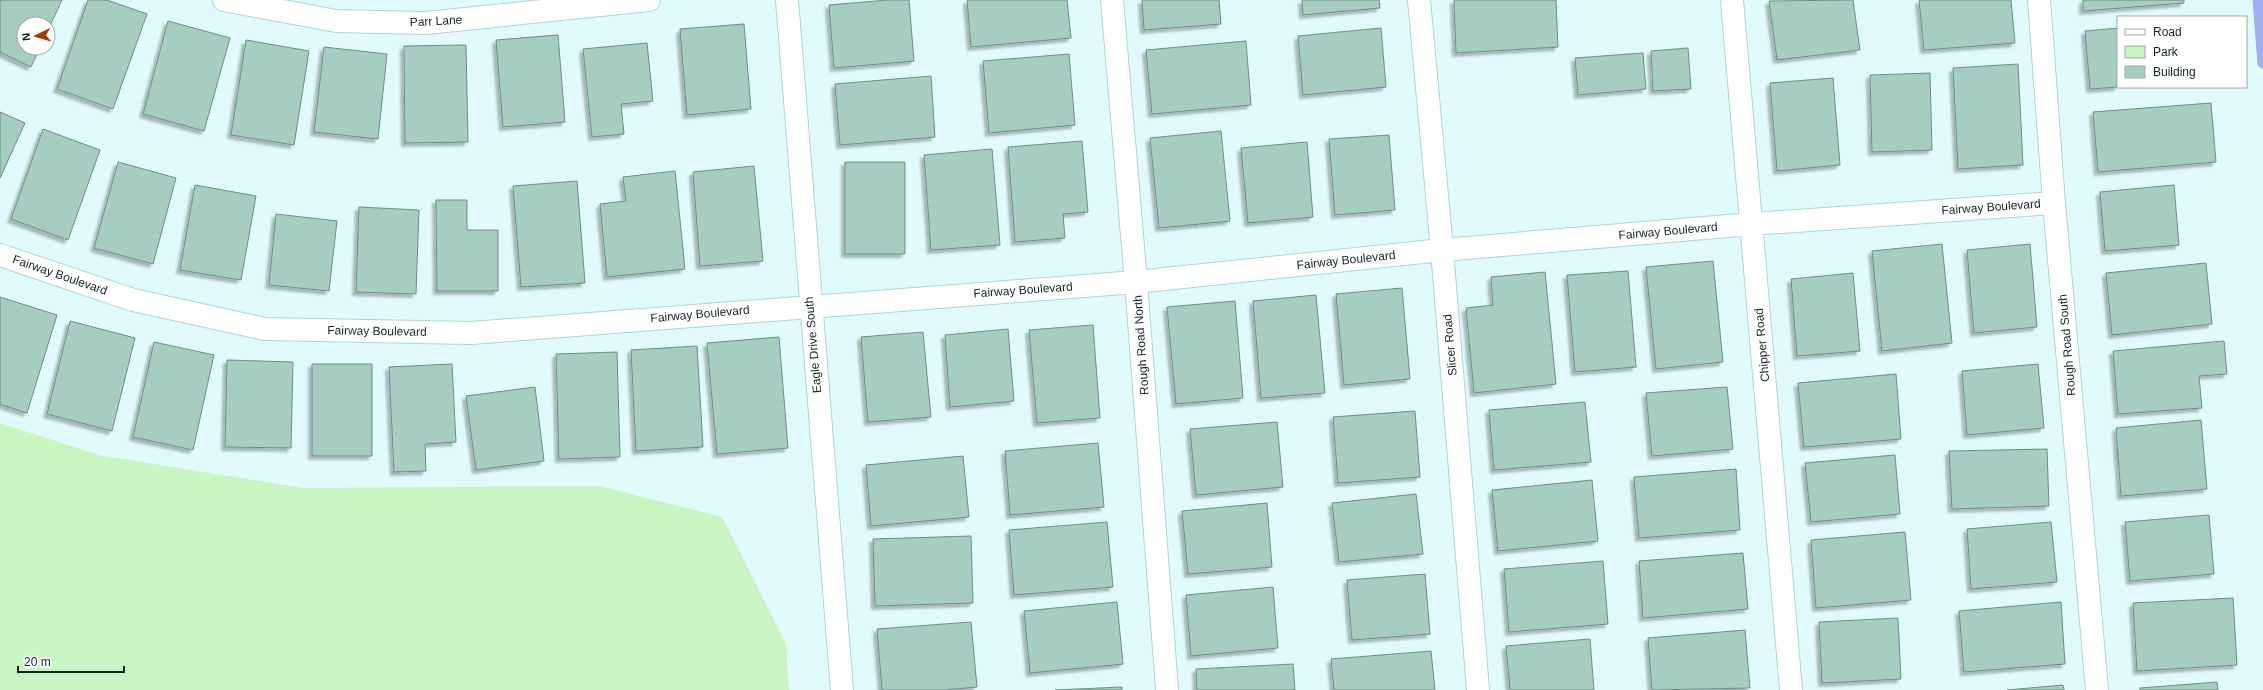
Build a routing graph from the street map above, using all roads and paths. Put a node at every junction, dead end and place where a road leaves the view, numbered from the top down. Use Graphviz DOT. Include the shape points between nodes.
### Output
graph roads {
  1 [pos="224,0"];
  2 [pos="649,0"];
  3 [pos="787,0"];
  4 [pos="1112,0"];
  5 [pos="1419,0"];
  6 [pos="1732,0"];
  7 [pos="2039,0"];
  8 [pos="2054,203"];
  9 [pos="1752,224"];
  10 [pos="1442,250"];
  11 [pos="0,255"];
  12 [pos="1136,282"];
  13 [pos="810,306"];
  14 [pos="842,690"];
  15 [pos="1168,690"];
  16 [pos="1478,690"];
  17 [pos="1791,690"];
  18 [pos="2097,690"];
  1 -- 2 [label="street, Parr Lane" via="336,21 426,23"];
  3 -- 13 [label="street, Eagle Drive South"];
  4 -- 12 [label="street, Rough Road North"];
  5 -- 10 [label="street, Slicer Road"];
  6 -- 9 [label="street, Chipper Road"];
  7 -- 8 [label="street, Rough Road South"];
  8 -- 9 [label="street, Fairway Boulevard"];
  8 -- 18 [label="street, Rough Road South"];
  9 -- 10 [label="street, Fairway Boulevard"];
  9 -- 17 [label="street, Chipper Road"];
  10 -- 12 [label="street, Fairway Boulevard"];
  10 -- 16 [label="street, Slicer Road"];
  11 -- 13 [label="street, Fairway Boulevard" via="133,300 265,329 471,333"];
  12 -- 13 [label="street, Fairway Boulevard"];
  12 -- 15 [label="street, Rough Road North"];
  13 -- 14 [label="street, Eagle Drive South"];
}
